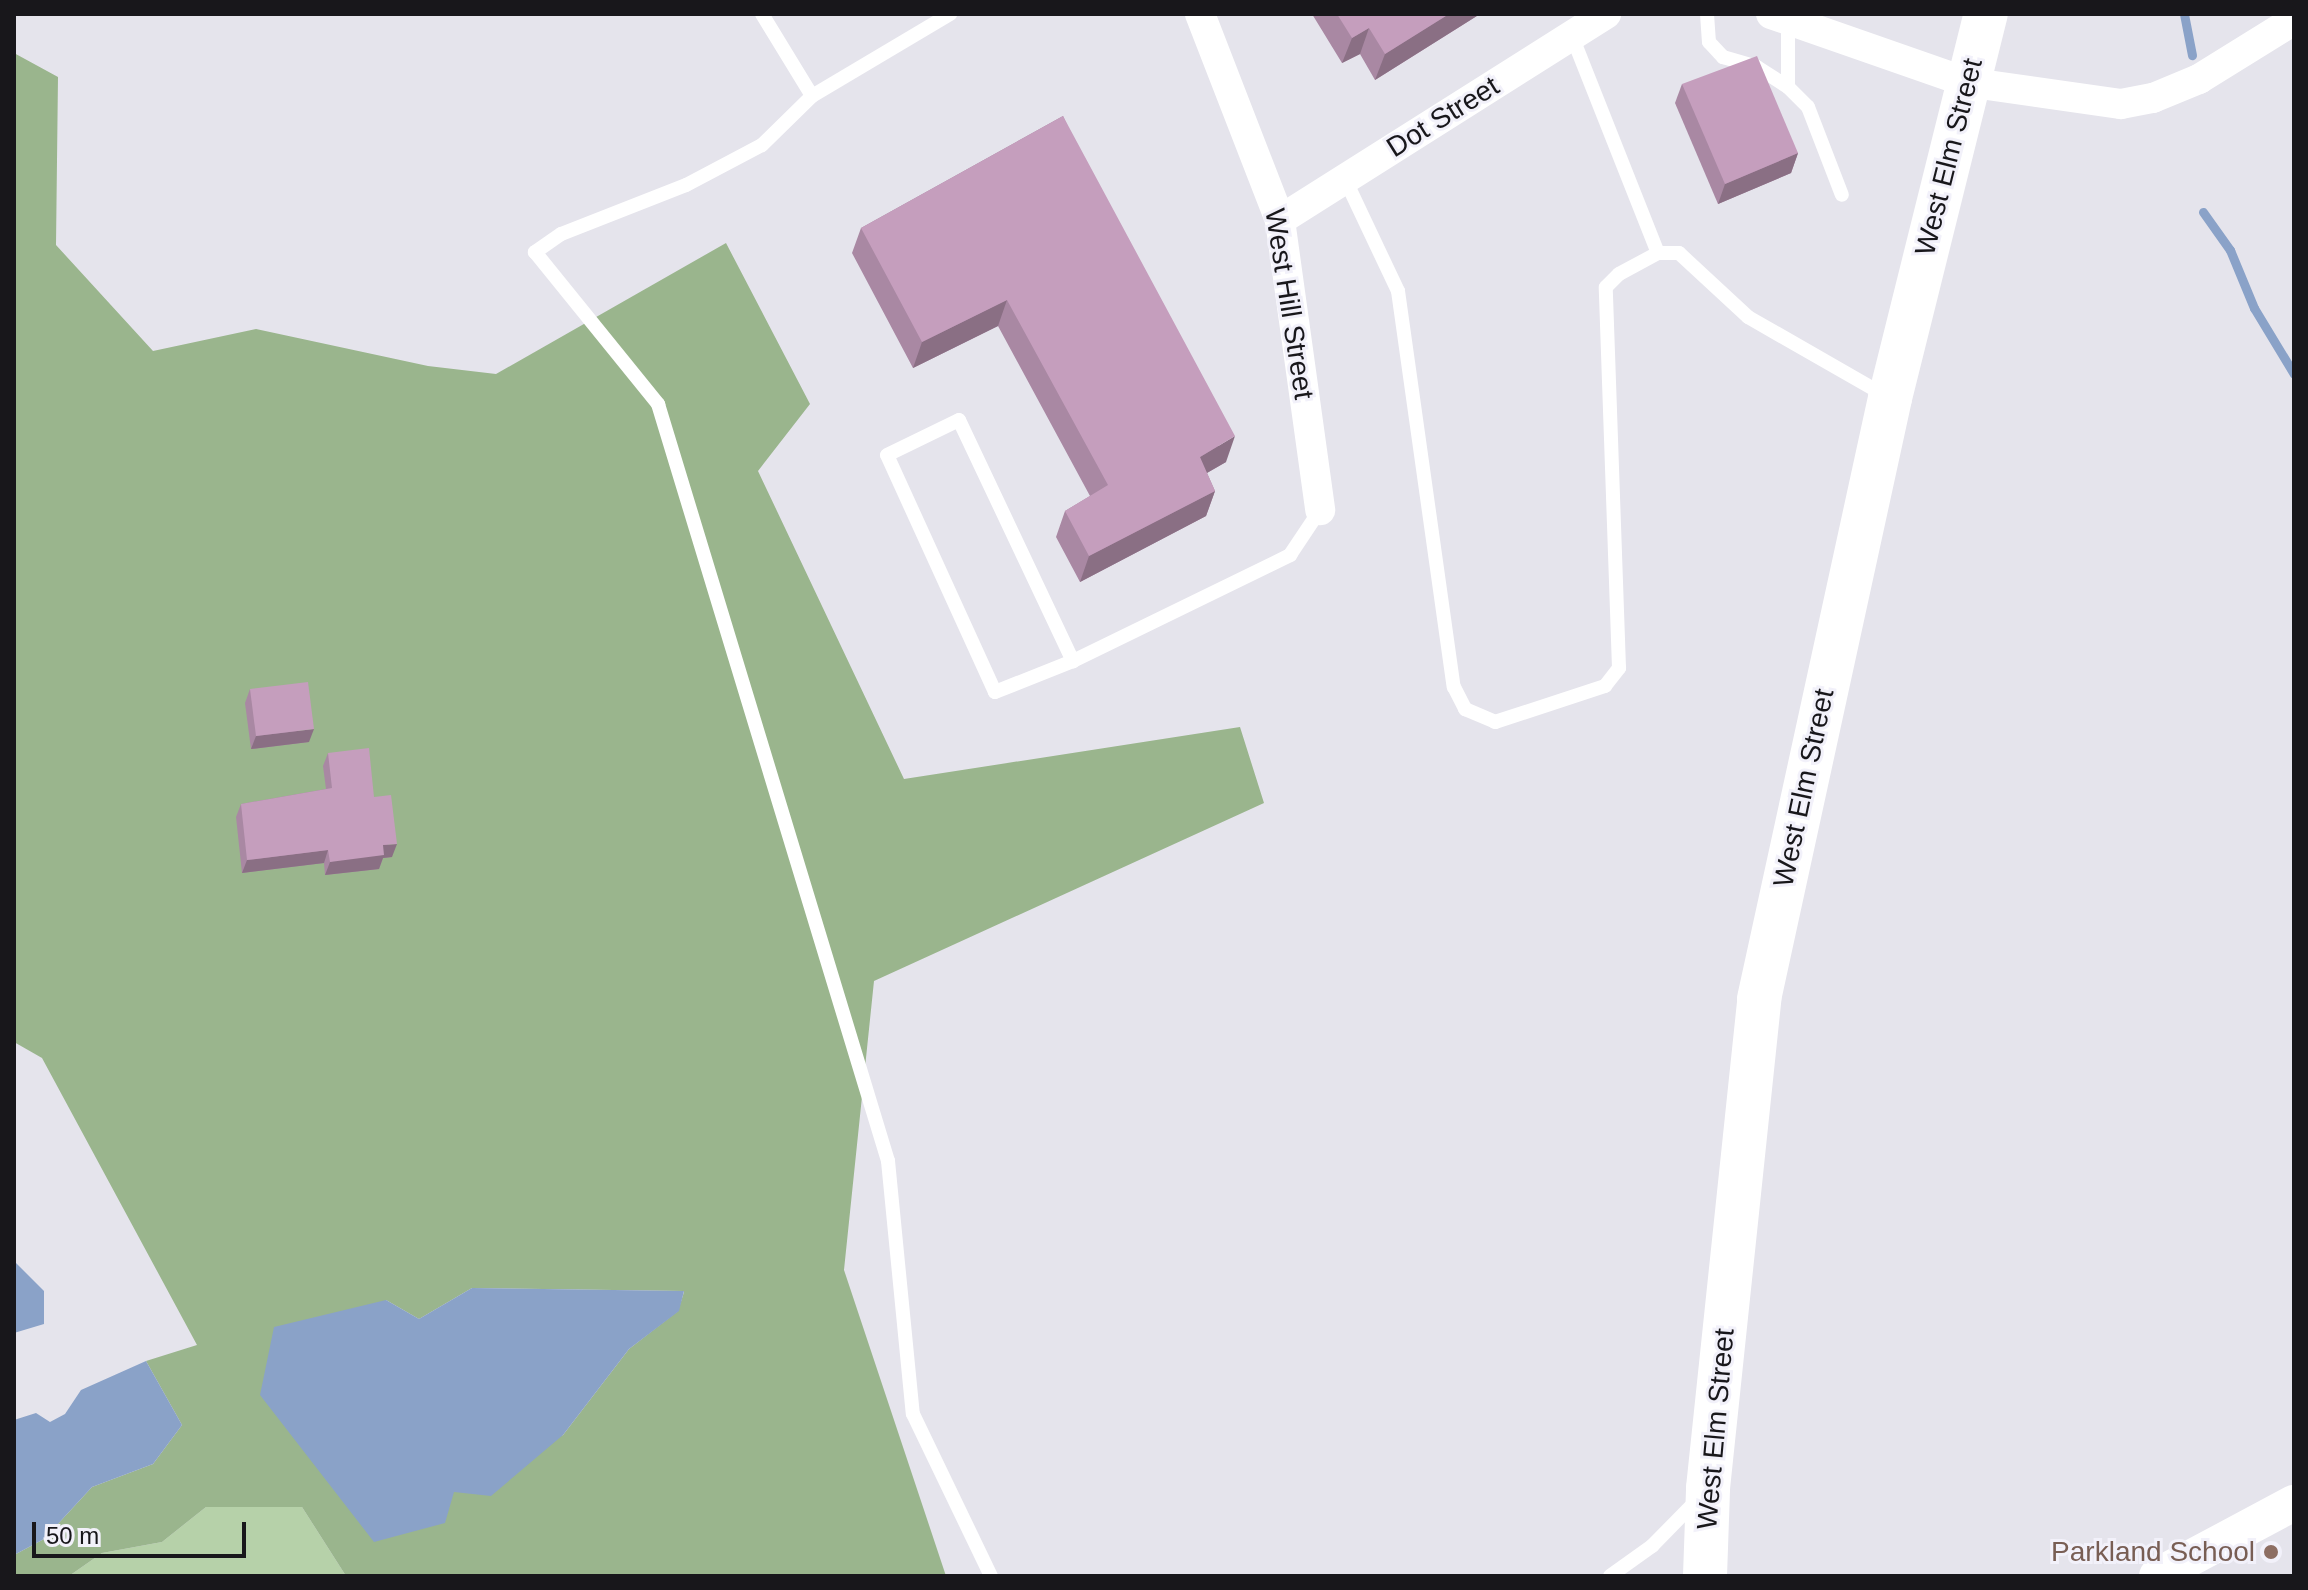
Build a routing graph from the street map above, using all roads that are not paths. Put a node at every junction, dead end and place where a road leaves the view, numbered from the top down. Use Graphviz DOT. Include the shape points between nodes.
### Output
graph roads {
  1 [pos="762,14"];
  2 [pos="950,14"];
  3 [pos="1200,14"];
  4 [pos="1606,14"];
  5 [pos="1707,14"];
  6 [pos="1986,14"];
  7 [pos="1779,17"];
  8 [pos="2294,20"];
  9 [pos="1572,36"];
  10 [pos="1966,82"];
  11 [pos="1788,87"];
  12 [pos="812,96"];
  13 [pos="1345,179"];
  14 [pos="1842,195"];
  15 [pos="1280,220"];
  16 [pos="1658,253"];
  17 [pos="1890,398"];
  18 [pos="1320,510"];
  19 [pos="1073,661"];
  20 [pos="1708,1488"];
  21 [pos="2294,1503"];
  22 [pos="991,1576"];
  23 [pos="1610,1576"];
  24 [pos="1705,1576"];
  25 [pos="2157,1576"];
  1 -- 12 [label="lane"];
  2 -- 12 [label="lane"];
  3 -- 15 [label="street, West Hill Street"];
  4 -- 9 [label="street, Dot Street"];
  5 -- 11 [label="lane" via="1709,42 1723,57 1757,67"];
  6 -- 10 [label="main road, West Elm Street"];
  7 -- 10 [label="street"];
  7 -- 11 [label="lane"];
  8 -- 10 [label="street" via="2199,79 2153,98 2121,104"];
  9 -- 13 [label="street, Dot Street"];
  9 -- 16 [label="lane"];
  10 -- 17 [label="main road, West Elm Street"];
  11 -- 14 [label="lane" via="1808,107"];
  12 -- 22 [label="lane" via="762,145 686,185 561,234 535,252 658,404 888,1161 913,1414"];
  13 -- 15 [label="street, Dot Street"];
  13 -- 16 [label="lane" via="1398,291 1454,687 1465,709 1495,722 1605,686 1619,668 1606,287"];
  15 -- 18 [label="street, West Hill Street"];
  16 -- 17 [label="lane" via="1679,253 1748,317"];
  17 -- 20 [label="main road, West Elm Street" via="1759,999"];
  18 -- 19 [label="lane" via="1290,555"];
  19 -- 19 [label="lane" via="959,420 887,455 995,692"];
  20 -- 23 [label="lane" via="1652,1546"];
  20 -- 24 [label="main road, West Elm Street"];
  21 -- 25 [label="street"];
}
